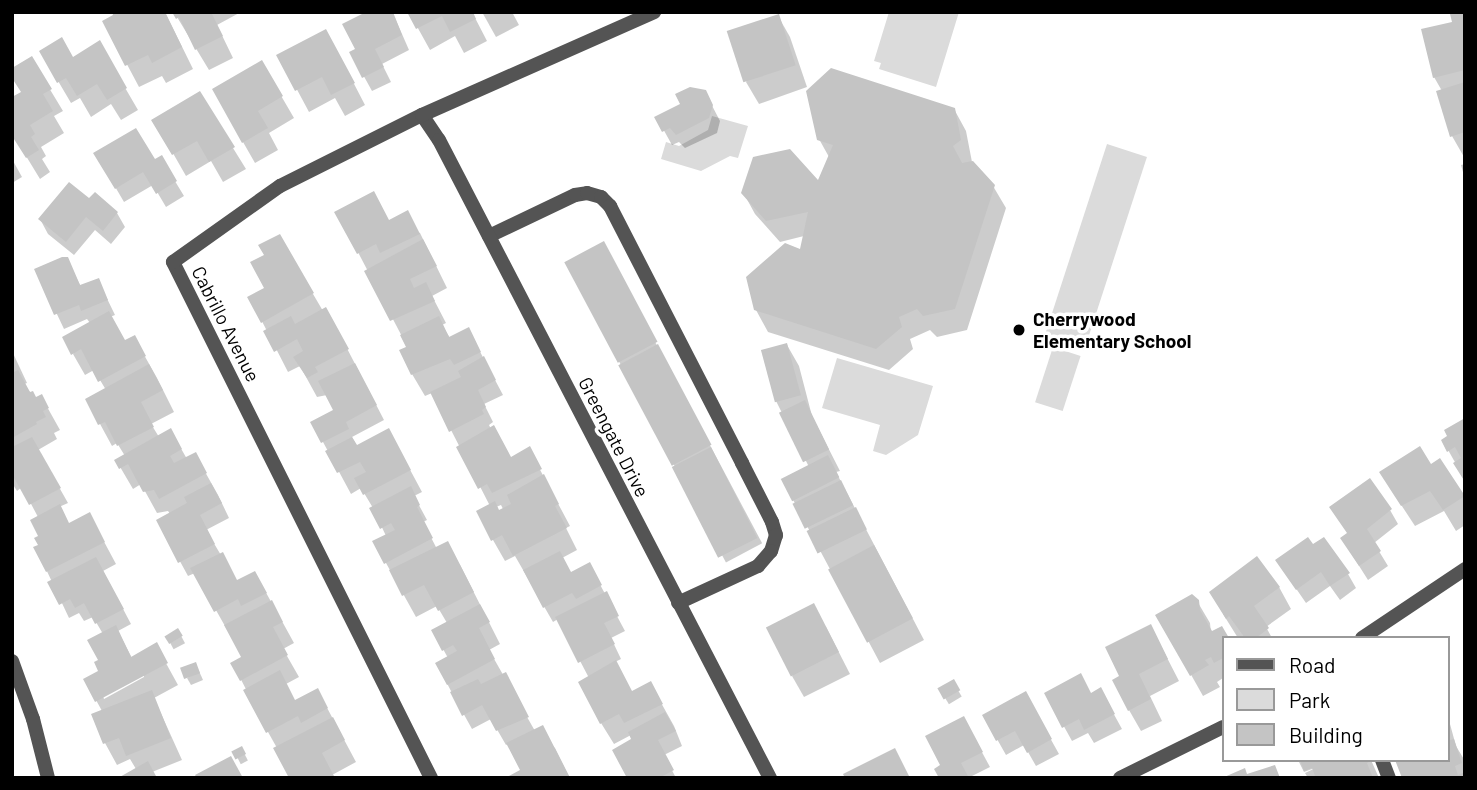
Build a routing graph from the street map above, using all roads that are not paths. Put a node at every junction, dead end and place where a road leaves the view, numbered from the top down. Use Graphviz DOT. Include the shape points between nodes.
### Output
graph roads {
  1 [pos="654,12"];
  2 [pos="422,115"];
  3 [pos="489,236"];
  4 [pos="1465,569"];
  5 [pos="678,603"];
  6 [pos="1365,636"];
  7 [pos="12,661"];
  8 [pos="1222,727"];
  9 [pos="48,778"];
  10 [pos="431,778"];
  11 [pos="770,778"];
  12 [pos="1120,778"];
  1 -- 2 [label="street, Cabrillo Avenue"];
  2 -- 3 [label="street, Greengate Drive"];
  2 -- 10 [label="street, Cabrillo Avenue" via="280,186 173,262"];
  3 -- 5 [label="street, Greengate Drive"];
  3 -- 5 [label="street" via="575,195 601,197 610,206 706,392 776,535 771,551 758,566"];
  4 -- 6 [label="street"];
  5 -- 11 [label="street, Greengate Drive"];
  7 -- 9 [label="street"];
  8 -- 12 [label="street"];
}
